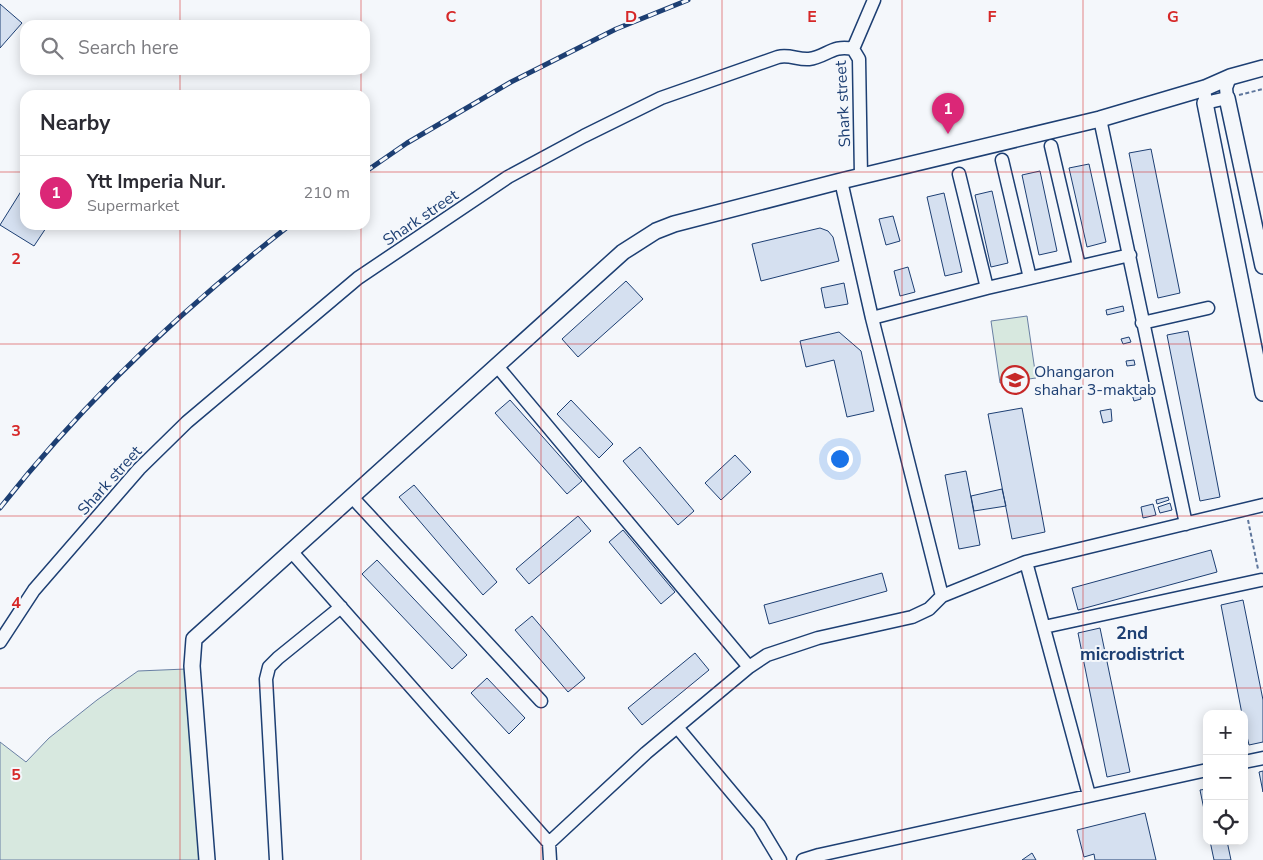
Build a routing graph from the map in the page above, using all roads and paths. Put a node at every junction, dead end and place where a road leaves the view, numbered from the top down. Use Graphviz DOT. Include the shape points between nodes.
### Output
graph roads {
  1 [pos="874,0"];
  2 [pos="853,49"];
  3 [pos="1263,68"];
  4 [pos="1230,77"];
  5 [pos="1263,89"];
  6 [pos="1205,96"];
  7 [pos="1227,98"];
  8 [pos="1100,118"];
  9 [pos="1051,146"];
  10 [pos="1002,160"];
  11 [pos="959,174"];
  12 [pos="861,176"];
  13 [pos="840,181"];
  14 [pos="1130,255"];
  15 [pos="1079,266"];
  16 [pos="1263,266"];
  17 [pos="1030,278"];
  18 [pos="987,288"];
  19 [pos="1208,308"];
  20 [pos="872,318"];
  21 [pos="1142,323"];
  22 [pos="497,366"];
  23 [pos="1263,393"];
  24 [pos="352,497"];
  25 [pos="1263,505"];
  26 [pos="1246,510"];
  27 [pos="1186,524"];
  28 [pos="290,551"];
  29 [pos="1026,562"];
  30 [pos="1261,580"];
  31 [pos="942,596"];
  32 [pos="341,606"];
  33 [pos="1044,627"];
  34 [pos="0,642"];
  35 [pos="749,667"];
  36 [pos="541,701"];
  37 [pos="677,727"];
  38 [pos="1263,758"];
  39 [pos="1248,761"];
  40 [pos="1203,771"];
  41 [pos="1089,796"];
  42 [pos="549,843"];
  43 [pos="207,860"];
  44 [pos="276,860"];
  45 [pos="550,860"];
  46 [pos="780,860"];
  47 [pos="803,860"];
  1 -- 2 [label="street"];
  2 -- 12 [label="street, Shark street" via="859,59"];
  2 -- 34 [label="street, Shark street" via="835,48 806,59 778,57 661,98 508,177 358,278 187,422 139,469 34,590"];
  3 -- 4 [label="main road"];
  4 -- 6 [label="main road"];
  4 -- 7 [label="street"];
  5 -- 7 [label="path"];
  6 -- 7 [label="street"];
  6 -- 8 [label="main road"];
  6 -- 23 [label="main road"];
  7 -- 16 [label="main road"];
  8 -- 12 [label="main road"];
  8 -- 14 [label="street"];
  9 -- 15 [label="street"];
  10 -- 17 [label="street"];
  11 -- 18 [label="street"];
  12 -- 13 [label="main road"];
  13 -- 20 [label="street"];
  13 -- 22 [label="main road" via="656,231 623,252"];
  14 -- 15 [label="street"];
  14 -- 21 [label="street"];
  15 -- 17 [label="street"];
  17 -- 18 [label="street"];
  18 -- 20 [label="street"];
  19 -- 21 [label="street"];
  20 -- 31 [label="street"];
  21 -- 27 [label="street"];
  22 -- 24 [label="main road"];
  22 -- 35 [label="street"];
  24 -- 28 [label="main road"];
  24 -- 36 [label="street"];
  25 -- 26 [label="street"];
  26 -- 27 [label="street"];
  26 -- 30 [label="path"];
  27 -- 29 [label="street"];
  28 -- 32 [label="street"];
  28 -- 43 [label="main road" via="194,639 192,666"];
  29 -- 31 [label="street"];
  29 -- 33 [label="street"];
  30 -- 33 [label="street"];
  31 -- 35 [label="street" via="929,609 912,617 818,638 767,655"];
  32 -- 42 [label="street"];
  32 -- 44 [label="street" via="278,658 269,668 266,678"];
  33 -- 41 [label="street"];
  35 -- 37 [label="street"];
  37 -- 42 [label="street"];
  37 -- 46 [label="street" via="759,825"];
  38 -- 39 [label="street"];
  40 -- 41 [label="street"];
  41 -- 47 [label="street"];
  42 -- 45 [label="street"];
}
